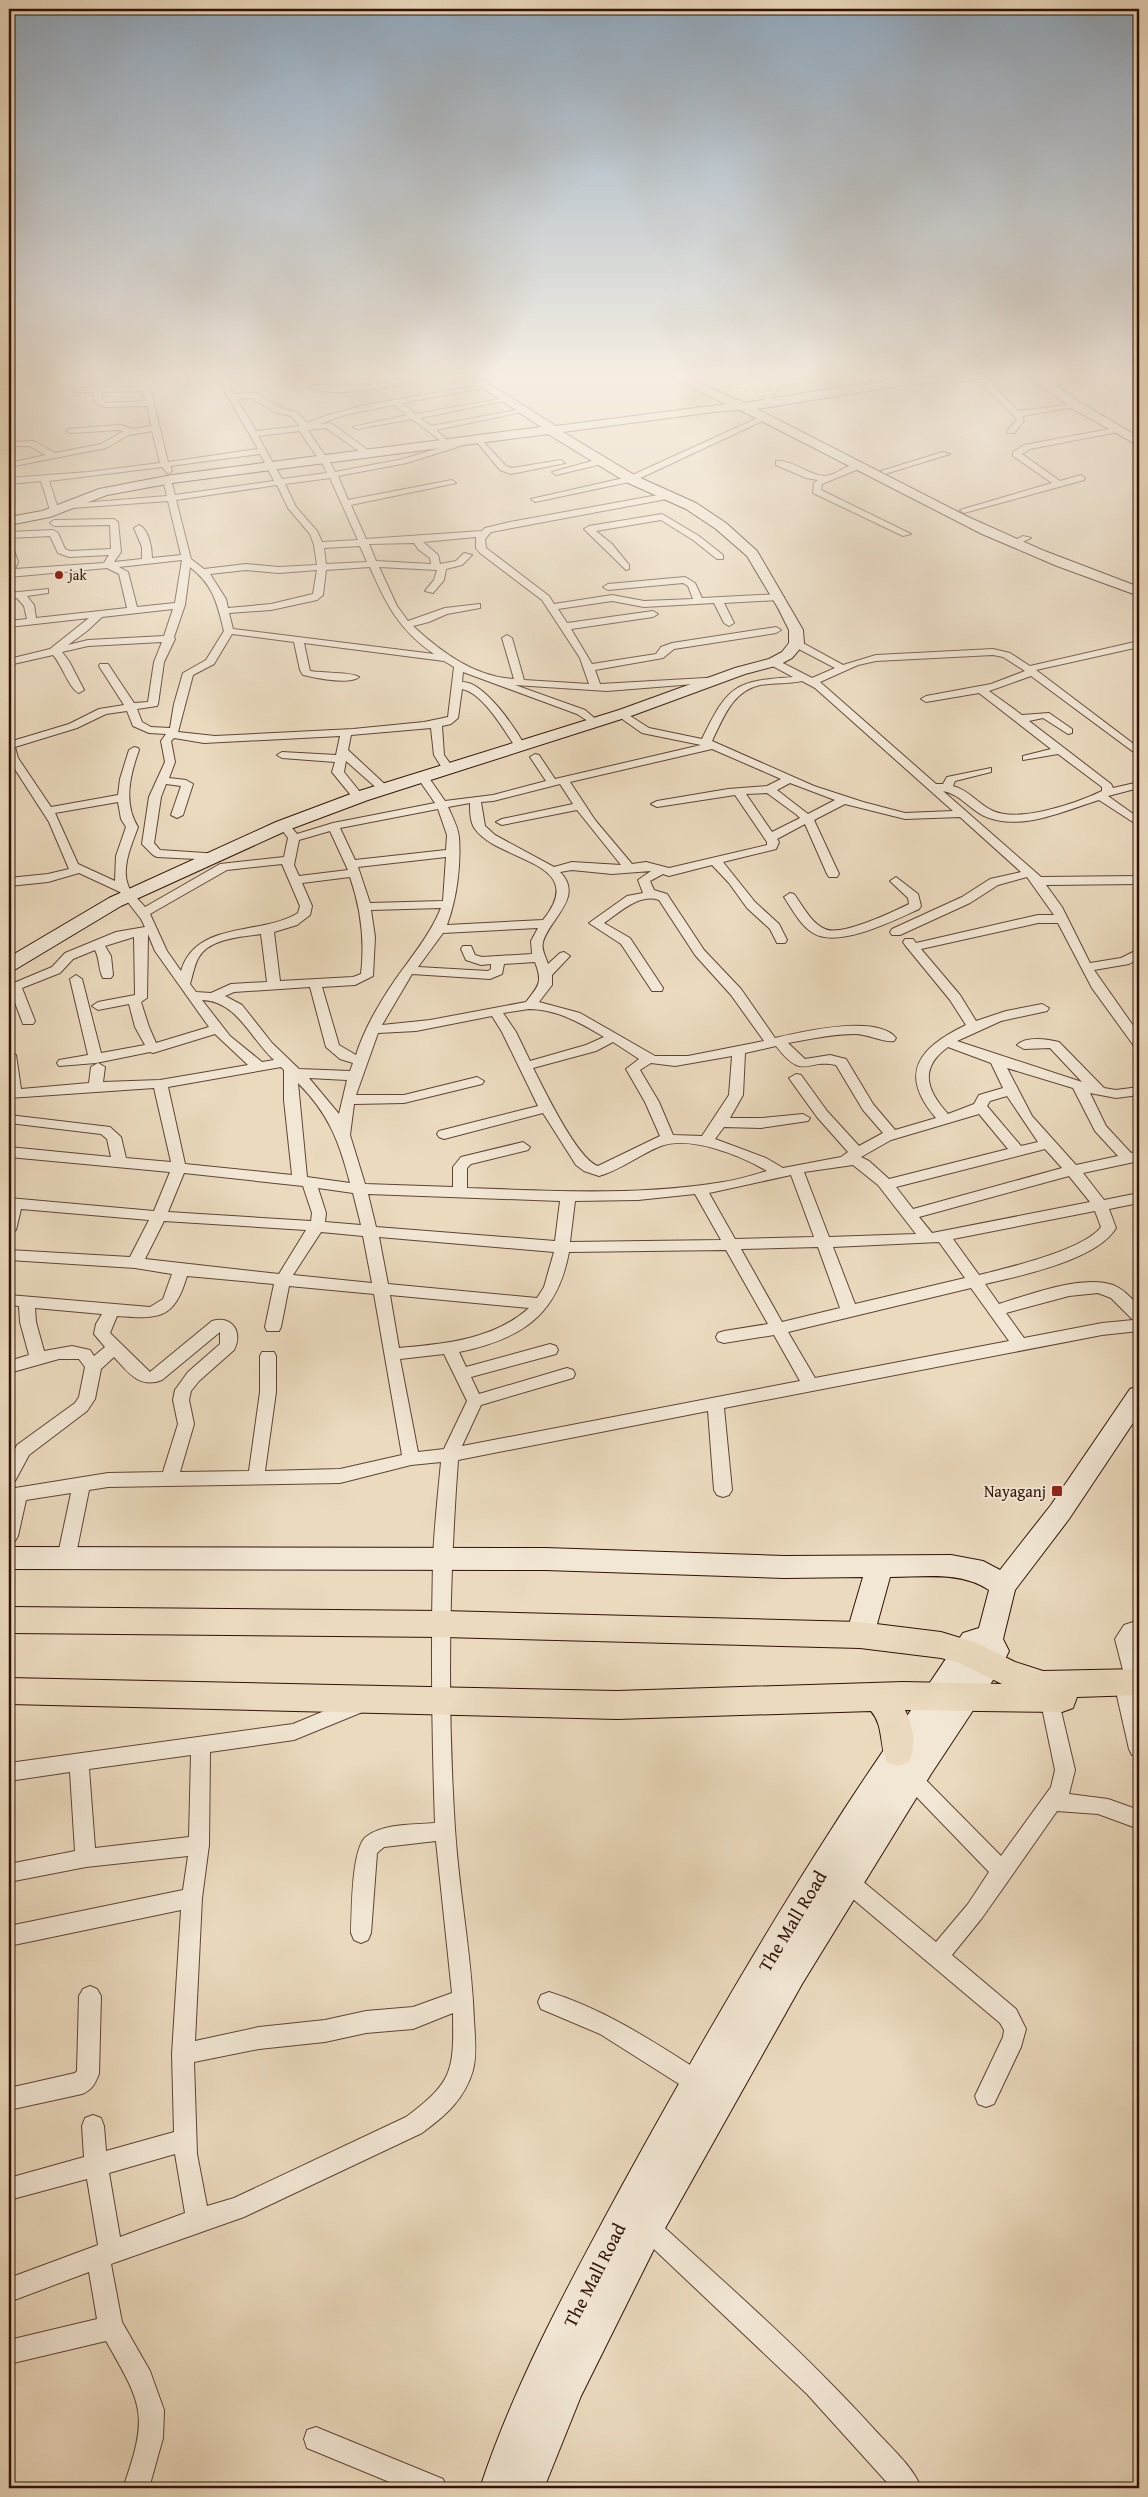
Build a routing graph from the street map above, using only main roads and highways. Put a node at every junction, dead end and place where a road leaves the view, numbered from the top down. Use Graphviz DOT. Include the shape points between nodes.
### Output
graph roads {
  1 [pos="9,1620"];
  2 [pos="1135,1689"];
  3 [pos="9,1691"];
  4 [pos="878,1697"];
  5 [pos="905,1766"];
  1 -- 2 [label="main road" via="443,1624 860,1635 982,1651 1013,1674 1043,1684"];
  2 -- 4 [label="main road" via="1049,1698"];
  3 -- 4 [label="main road" via="617,1705"];
  4 -- 5 [label="main road" via="892,1713"];
}
